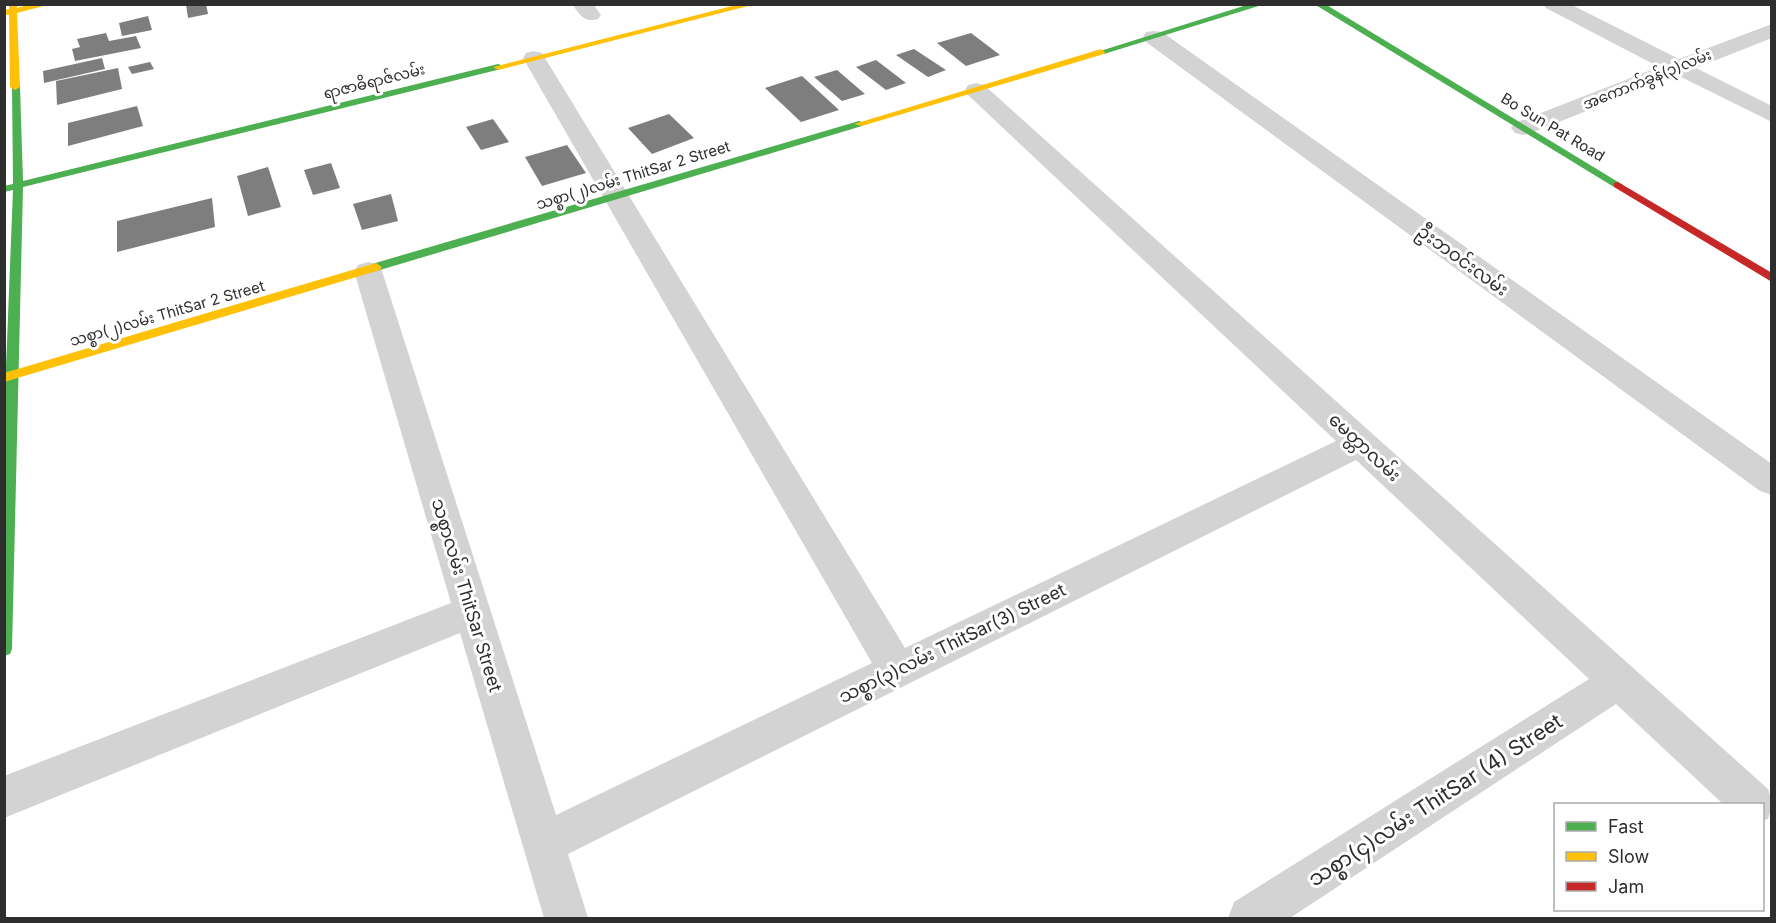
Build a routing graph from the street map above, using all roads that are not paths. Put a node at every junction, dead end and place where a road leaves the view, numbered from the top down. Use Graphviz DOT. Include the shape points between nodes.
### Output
graph roads {
  1 [pos="47,4"];
  2 [pos="752,4"];
  3 [pos="1261,4"];
  4 [pos="1318,4"];
  5 [pos="1553,4"];
  6 [pos="10,10"];
  7 [pos="1772,30"];
  8 [pos="1154,37"];
  9 [pos="534,58"];
  10 [pos="1677,67"];
  11 [pos="976,90"];
  12 [pos="1772,115"];
  13 [pos="1523,129"];
  14 [pos="11,187"];
  15 [pos="617,197"];
  16 [pos="368,271"];
  17 [pos="1772,278"];
  18 [pos="9,377"];
  19 [pos="1361,443"];
  20 [pos="1772,482"];
  21 [pos="472,611"];
  22 [pos="4,649"];
  23 [pos="897,670"];
  24 [pos="1619,681"];
  25 [pos="4,797"];
  26 [pos="1753,803"];
  27 [pos="543,844"];
  28 [pos="566,918"];
  29 [pos="1250,918"];
  1 -- 6 [label="street"];
  2 -- 9 [label="street, ရာဇာဓိရာဇ်လမ်း"];
  3 -- 8 [label="street, သစ္စာ(၂)လမ်း ThitSar 2 Street"];
  4 -- 13 [label="street, Bo Sun Pat Road"];
  5 -- 10 [label="street"];
  6 -- 14 [label="street"];
  7 -- 10 [label="street, အကောက်ခွန်(၃)လမ်း"];
  8 -- 11 [label="street, သစ္စာ(၂)လမ်း ThitSar 2 Street"];
  8 -- 20 [label="street, ဦးဘဝင်းလမ်း"];
  9 -- 14 [label="street, ရာဇာဓိရာဇ်လမ်း"];
  9 -- 15 [label="street"];
  10 -- 12 [label="street"];
  10 -- 13 [label="street, အကောက်ခွန်(၃)လမ်း"];
  11 -- 15 [label="street, သစ္စာ(၂)လမ်း ThitSar 2 Street"];
  11 -- 19 [label="street, မေတ္တာလမ်း"];
  13 -- 17 [label="street, Bo Sun Pat Road"];
  14 -- 18 [label="street"];
  15 -- 16 [label="street, သစ္စာ(၂)လမ်း ThitSar 2 Street"];
  15 -- 23 [label="street"];
  16 -- 18 [label="street, သစ္စာ(၂)လမ်း ThitSar 2 Street"];
  16 -- 21 [label="street, သစ္စာလမ်း ThitSar Street"];
  18 -- 22 [label="street"];
  19 -- 23 [label="street, သစ္စာ(၃)လမ်း ThitSar(3) Street"];
  19 -- 24 [label="street, မေတ္တာလမ်း"];
  21 -- 25 [label="street"];
  21 -- 27 [label="street, သစ္စာလမ်း ThitSar Street"];
  23 -- 27 [label="street, သစ္စာ(၃)လမ်း ThitSar(3) Street"];
  24 -- 26 [label="street, မေတ္တာလမ်း"];
  24 -- 29 [label="street, သစ္စာ(၄)လမ်း ThitSar (4) Street"];
  27 -- 28 [label="street, သစ္စာလမ်း ThitSar Street"];
}
